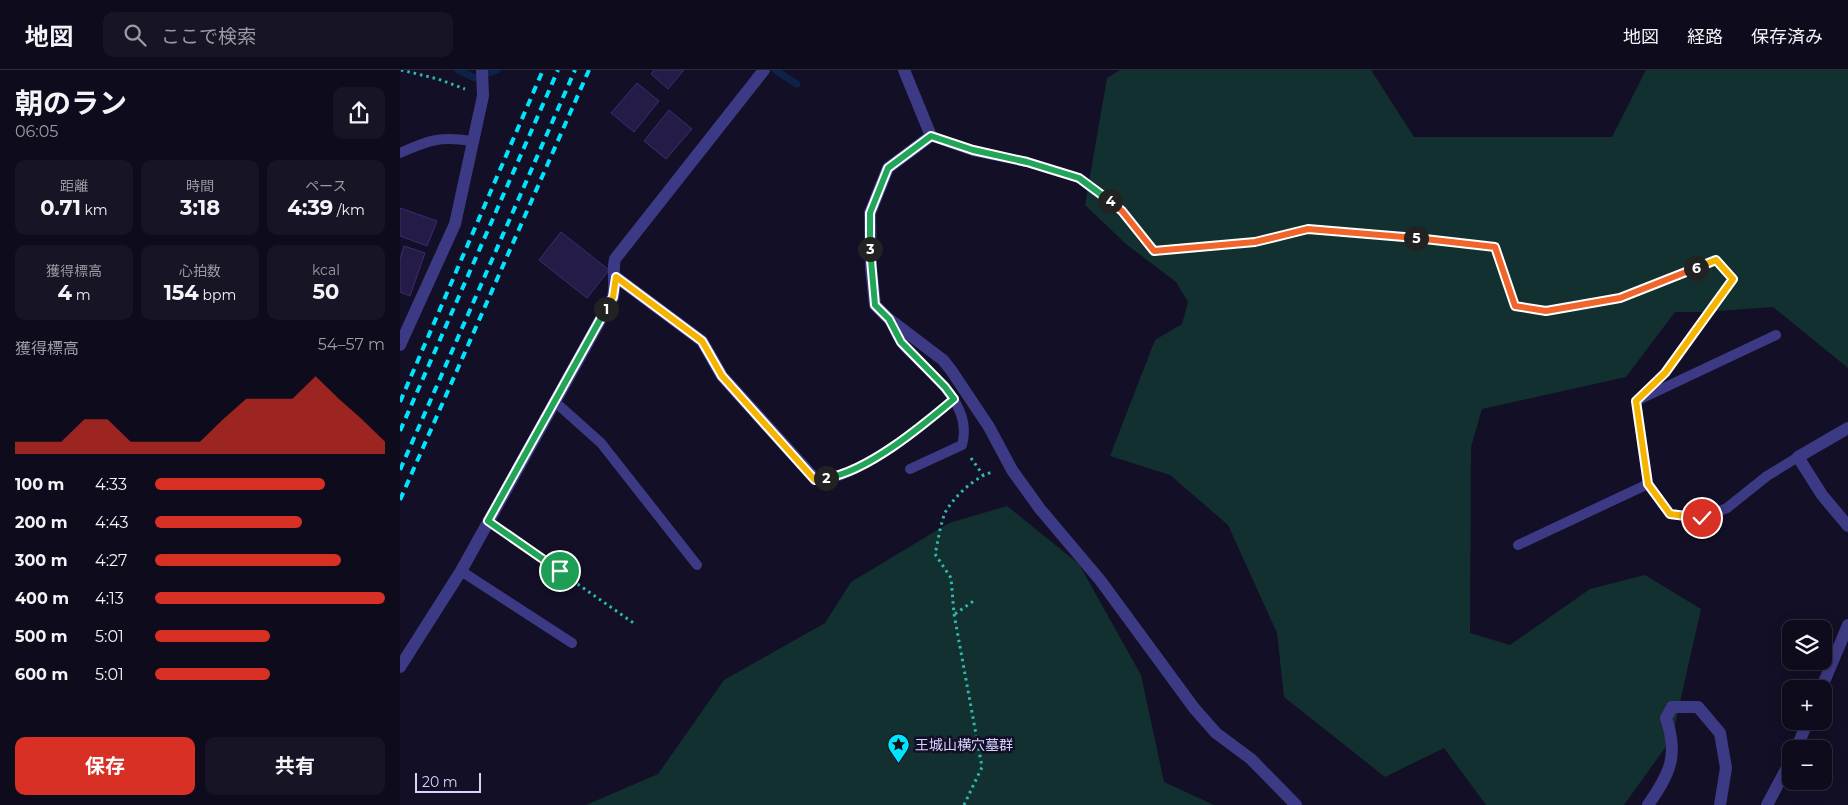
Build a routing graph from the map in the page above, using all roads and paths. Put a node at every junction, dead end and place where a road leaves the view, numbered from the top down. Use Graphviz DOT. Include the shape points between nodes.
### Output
graph roads {
  1 [pos="401,70"];
  2 [pos="904,70"];
  3 [pos="482,71"];
  4 [pos="761,73"];
  5 [pos="483,93"];
  6 [pos="931,136"];
  7 [pos="472,141"];
  8 [pos="400,153"];
  9 [pos="1154,251"];
  10 [pos="616,277"];
  11 [pos="406,315"];
  12 [pos="889,319"];
  13 [pos="1776,335"];
  14 [pos="400,345"];
  15 [pos="1665,373"];
  16 [pos="954,399"];
  17 [pos="554,401"];
  18 [pos="1848,428"];
  19 [pos="962,445"];
  20 [pos="1798,458"];
  21 [pos="910,469"];
  22 [pos="1012,470"];
  23 [pos="983,475"];
  24 [pos="815,480"];
  25 [pos="1648,484"];
  26 [pos="488,521"];
  27 [pos="1848,526"];
  28 [pos="1518,545"];
  29 [pos="697,565"];
  30 [pos="461,571"];
  31 [pos="974,600"];
  32 [pos="954,614"];
  33 [pos="635,624"];
  34 [pos="1848,625"];
  35 [pos="572,643"];
  36 [pos="400,667"];
  37 [pos="1825,680"];
  38 [pos="1782,777"];
  39 [pos="964,805"];
  40 [pos="1296,805"];
  41 [pos="1648,805"];
  42 [pos="1720,805"];
  43 [pos="1767,805"];
  1 -- 5 [label="path"];
  2 -- 6 [label="street"];
  3 -- 5 [label="street"];
  4 -- 10 [label="street" via="615,259"];
  5 -- 7 [label="street"];
  6 -- 9 [label="lane" via="1079,178 1122,211"];
  6 -- 12 [label="street" via="888,168 870,213 875,305"];
  7 -- 8 [label="lane" via="449,137 426,141"];
  7 -- 11 [label="street" via="455,224"];
  9 -- 15 [label="path" via="1255,242 1308,229 1495,247 1515,306 1546,311 1620,298 1716,260 1733,279"];
  10 -- 17 [label="street" via="613,297"];
  10 -- 24 [label="street" via="702,341 722,376"];
  11 -- 14 [label="street"];
  12 -- 16 [label="lane" via="901,342"];
  12 -- 22 [label="street" via="951,370 989,427"];
  13 -- 25 [label="lane" via="1636,401"];
  16 -- 19 [label="lane" via="965,434"];
  16 -- 24 [label="lane" via="881,453 840,476"];
  17 -- 26 [label="street"];
  17 -- 29 [label="lane" via="601,443"];
  18 -- 20 [label="street"];
  19 -- 21 [label="lane"];
  19 -- 23 [label="path"];
  20 -- 25 [label="lane" via="1766,476 1727,508 1702,518 1670,514"];
  20 -- 27 [label="street"];
  22 -- 23 [label="path"];
  22 -- 40 [label="street" via="1100,580 1194,708 1216,733 1251,760"];
  23 -- 32 [label="path" via="956,498 945,513 936,554 951,578"];
  25 -- 28 [label="lane"];
  26 -- 30 [label="street"];
  26 -- 33 [label="path"];
  30 -- 35 [label="lane"];
  30 -- 36 [label="street"];
  31 -- 32 [label="path"];
  32 -- 39 [label="path" via="982,767"];
  34 -- 37 [label="street"];
  38 -- 43 [label="street"];
  41 -- 42 [label="street" via="1672,766 1673,738 1666,718 1672,707 1688,705 1698,707 1720,733 1726,768"];
}
